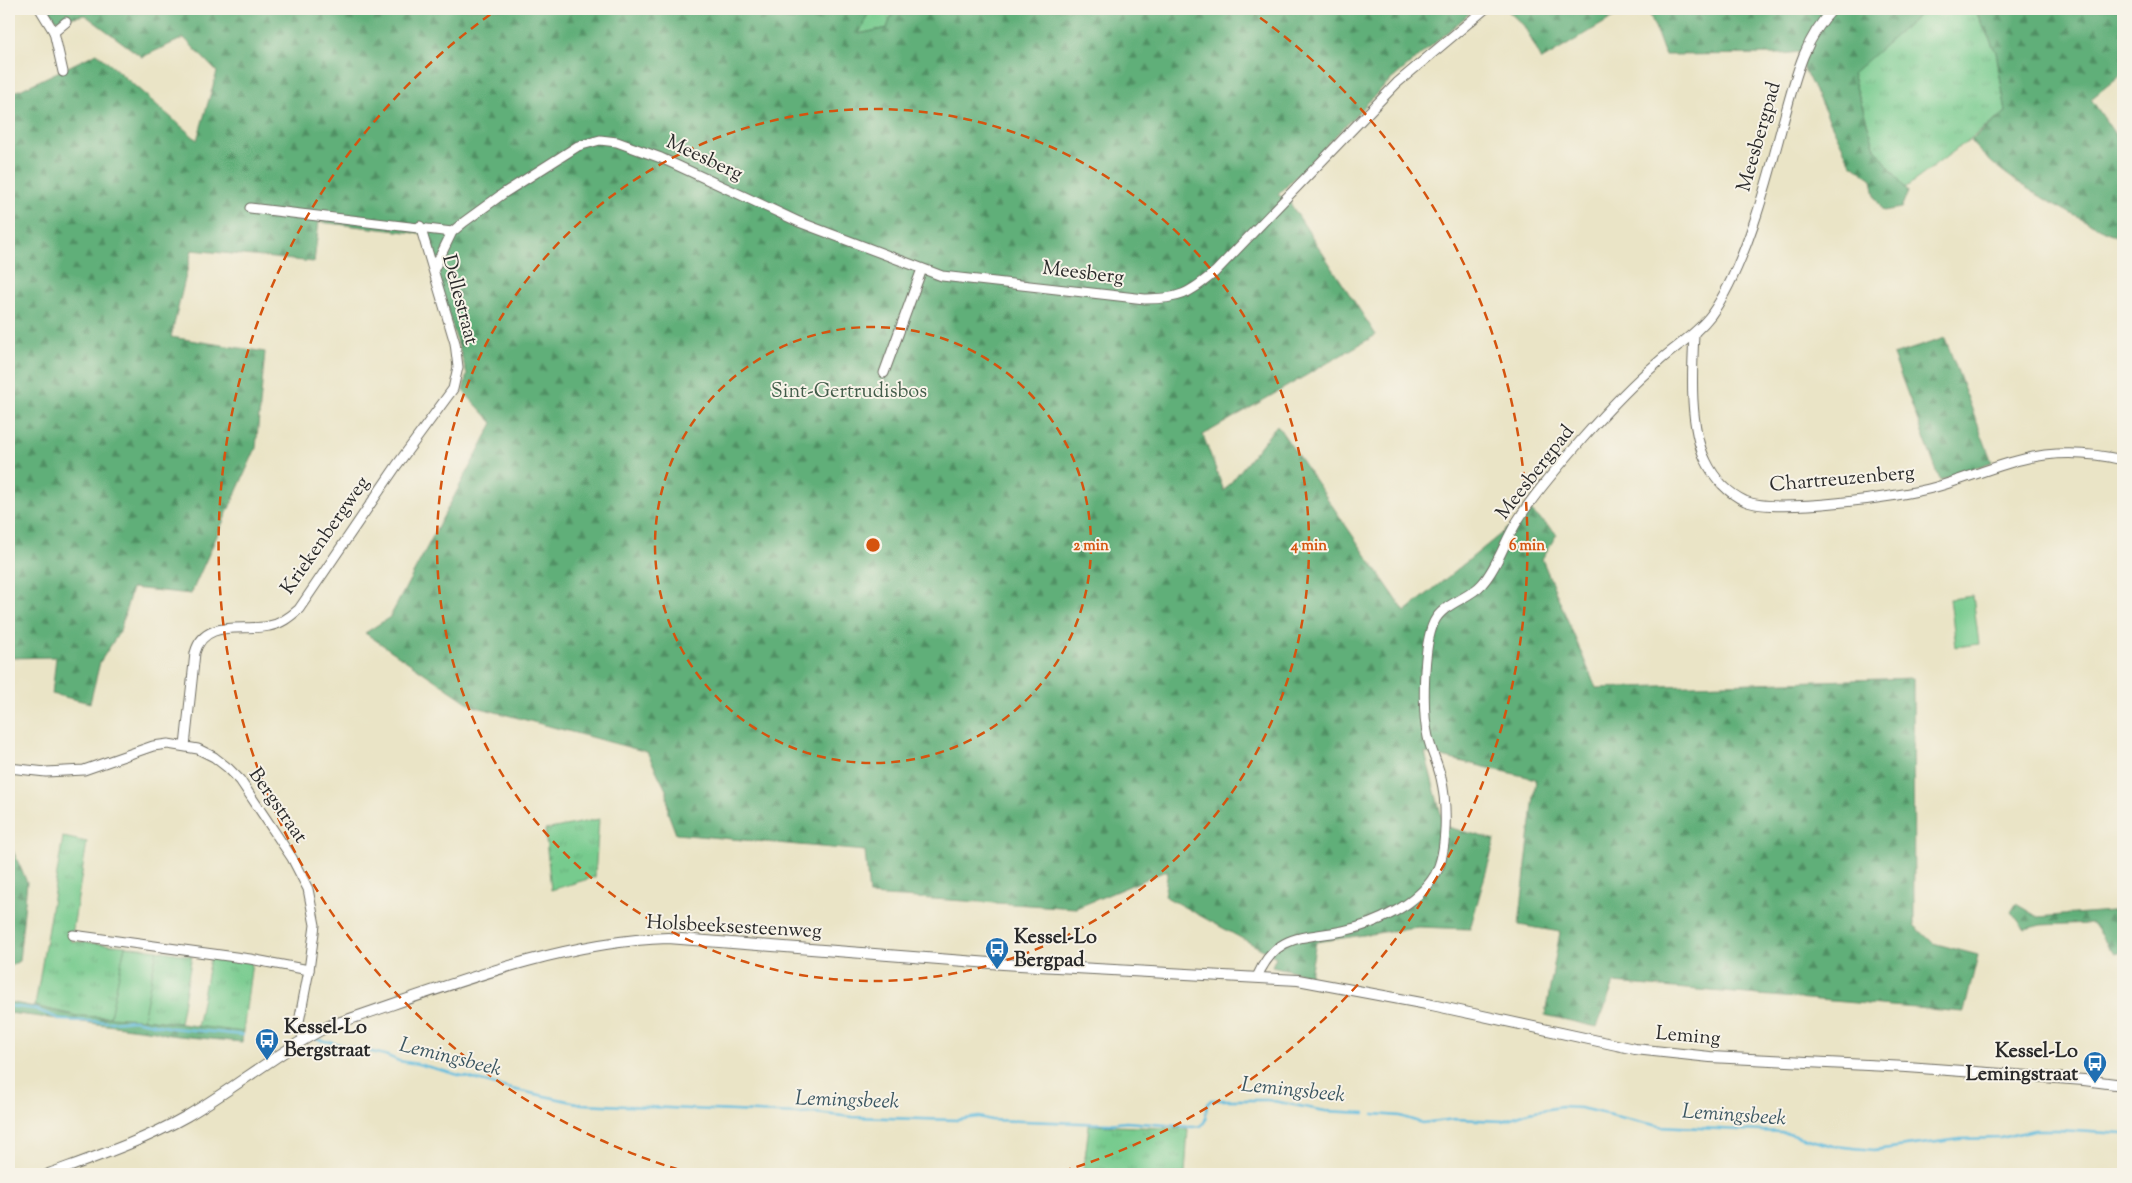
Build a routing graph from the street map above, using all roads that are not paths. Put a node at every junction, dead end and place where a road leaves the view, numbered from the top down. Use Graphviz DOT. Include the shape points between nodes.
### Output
graph roads {
  1 [pos="40,9"];
  2 [pos="1485,9"];
  3 [pos="1833,9"];
  4 [pos="66,22"];
  5 [pos="54,32"];
  6 [pos="63,72"];
  7 [pos="250,208"];
  8 [pos="420,226"];
  9 [pos="452,232"];
  10 [pos="922,269"];
  11 [pos="434,270"];
  12 [pos="1694,334"];
  13 [pos="884,373"];
  14 [pos="438,407"];
  15 [pos="2123,460"];
  16 [pos="185,746"];
  17 [pos="9,768"];
  18 [pos="73,935"];
  19 [pos="310,970"];
  20 [pos="1257,977"];
  21 [pos="304,1038"];
  22 [pos="2123,1085"];
  23 [pos="49,1174"];
  1 -- 5 [label="street"];
  2 -- 10 [label="street, Meesberg" via="1397,83 1192,291 1178,297 1145,299 961,280"];
  3 -- 12 [label="street, Meesbergpad" via="1815,30 1807,46 1754,219 1729,283 1711,314"];
  4 -- 5 [label="street"];
  5 -- 6 [label="street"];
  7 -- 8 [label="street, Dellestraat"];
  8 -- 9 [label="street, Dellestraat"];
  8 -- 11 [label="street, Dellestraat"];
  9 -- 10 [label="street, Meesberg" via="504,193 578,146 600,140 642,150 799,222"];
  9 -- 11 [label="street"];
  10 -- 13 [label="street"];
  11 -- 14 [label="street, Dellestraat" via="455,342 458,367 453,389"];
  12 -- 15 [label="street, Chartreuzenberg" via="1692,362 1697,433 1706,462 1723,487 1745,501 1780,507 1883,498 1934,488 2043,455 2077,453"];
  12 -- 20 [label="street, Meesbergpad" via="1647,372 1583,438 1514,525 1482,584 1438,616 1434,624 1428,643 1424,717 1442,780 1444,845 1435,875 1416,898 1382,917 1342,931 1290,940 1263,963"];
  14 -- 16 [label="street, Kriekenbergweg" via="298,609 274,625 220,629 202,640 195,653"];
  16 -- 17 [label="street, Bergstraat" via="154,746 94,767 67,772"];
  16 -- 19 [label="street, Bergstraat" via="214,757 234,774 292,858 313,906 315,925"];
  18 -- 19 [label="street"];
  19 -- 21 [label="street, Bergstraat" via="298,1027"];
  20 -- 21 [label="street, Holsbeeksesteenweg" via="1003,964 668,938 644,939 506,967 329,1026"];
  20 -- 22 [label="street, Leming" via="1298,980 1432,1005 1635,1049"];
  21 -- 23 [label="street, Holsbeeksesteenweg" via="186,1116 142,1139"];
}
